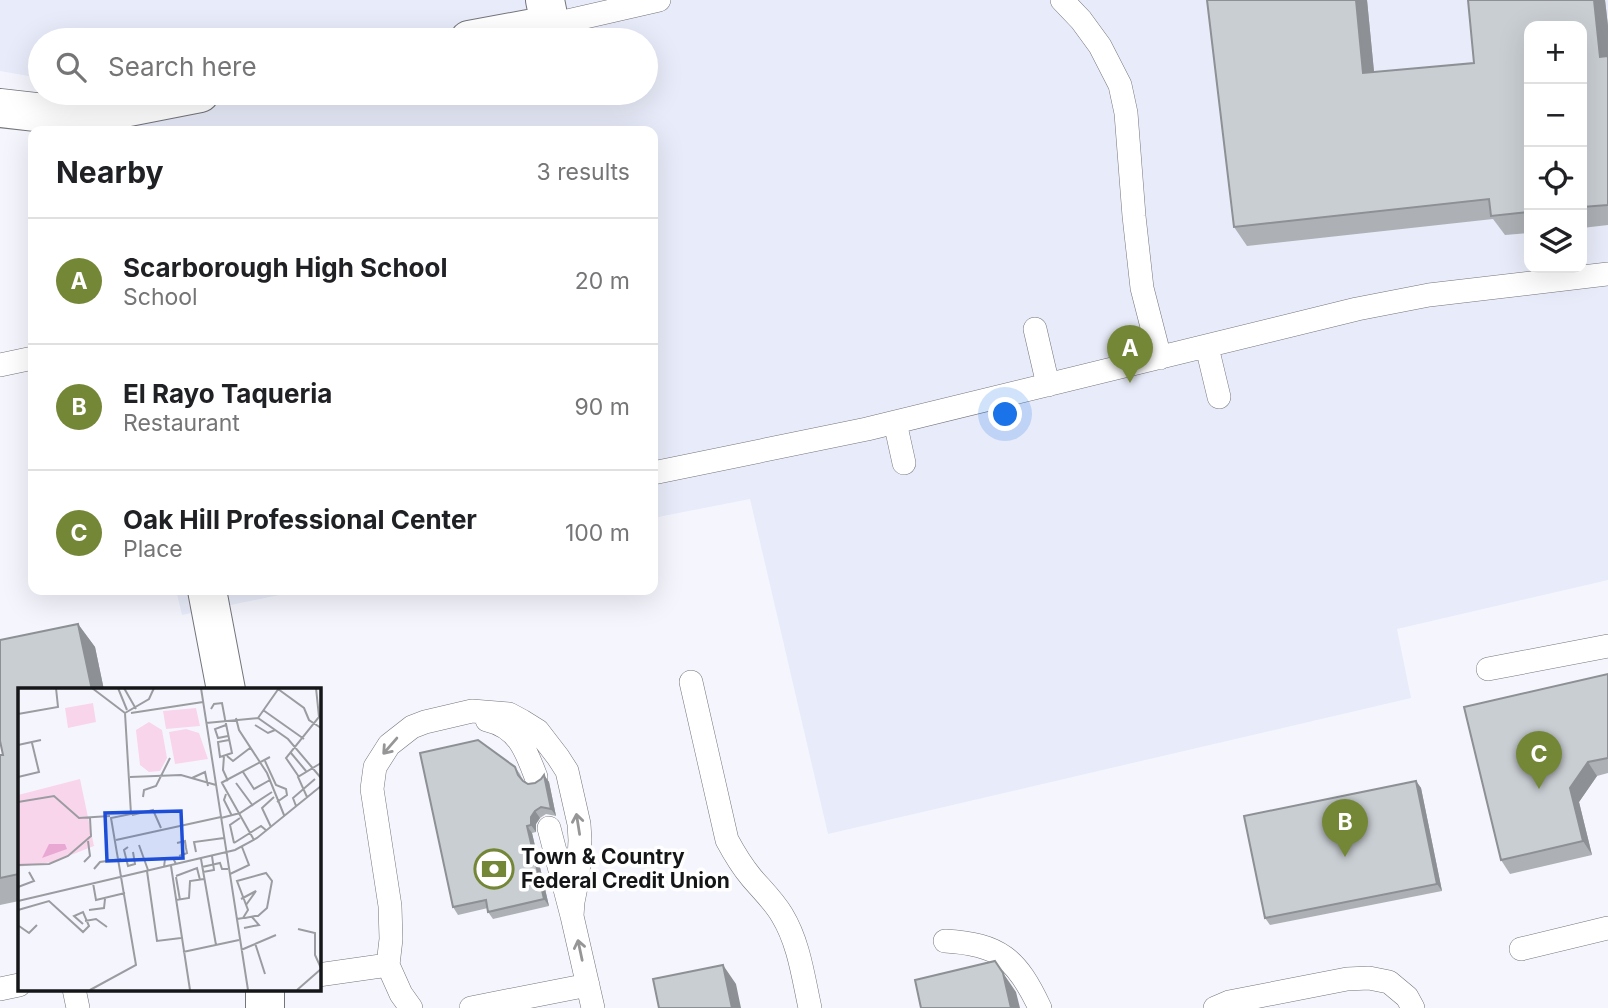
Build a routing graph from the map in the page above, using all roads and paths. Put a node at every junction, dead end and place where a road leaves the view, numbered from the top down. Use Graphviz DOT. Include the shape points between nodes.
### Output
graph roads {
  1 [pos="659,0"];
  2 [pos="1062,0"];
  3 [pos="550,22"];
  4 [pos="523,28"];
  5 [pos="142,105"];
  6 [pos="0,108"];
  7 [pos="108,112"];
  8 [pos="1608,274"];
  9 [pos="1035,328"];
  10 [pos="1207,347"];
  11 [pos="1160,358"];
  12 [pos="28,359"];
  13 [pos="0,365"];
  14 [pos="1048,385"];
  15 [pos="1219,397"];
  16 [pos="895,422"];
  17 [pos="904,463"];
  18 [pos="658,472"];
  19 [pos="208,595"];
  20 [pos="1608,646"];
  21 [pos="1488,669"];
  22 [pos="691,682"];
  23 [pos="226,688"];
  24 [pos="449,716"];
  25 [pos="537,777"];
  26 [pos="549,828"];
  27 [pos="572,916"];
  28 [pos="1608,928"];
  29 [pos="944,941"];
  30 [pos="1521,949"];
  31 [pos="388,965"];
  32 [pos="320,975"];
  33 [pos="18,985"];
  34 [pos="588,985"];
  35 [pos="0,989"];
  36 [pos="74,990"];
  37 [pos="265,990"];
  38 [pos="78,1008"];
  39 [pos="265,1008"];
  40 [pos="411,1008"];
  41 [pos="471,1008"];
  42 [pos="593,1008"];
  43 [pos="810,1008"];
  44 [pos="1040,1008"];
  45 [pos="1215,1008"];
  46 [pos="1413,1008"];
  1 -- 3 [label="lane"];
  2 -- 11 [label="lane" via="1100,46 1119,85 1126,113 1142,288"];
  3 -- 4 [label="street"];
  5 -- 7 [label="street"];
  6 -- 7 [label="street" via="77,115"];
  8 -- 10 [label="lane" via="1429,295"];
  9 -- 14 [label="lane"];
  10 -- 11 [label="lane"];
  10 -- 15 [label="lane"];
  11 -- 14 [label="lane"];
  12 -- 13 [label="lane"];
  14 -- 16 [label="lane"];
  16 -- 17 [label="lane"];
  16 -- 18 [label="lane"];
  19 -- 23 [label="street"];
  20 -- 21 [label="lane"];
  22 -- 43 [label="lane" via="727,840 782,914 798,953"];
  24 -- 25 [label="lane" via="498,723 514,734 526,748"];
  27 -- 24 [label="lane, one-way" via="580,840 567,771 538,731 522,721 472,711"];
  24 -- 31 [label="lane, one-way" via="401,734 375,767 372,789 390,906"];
  26 -- 27 [label="lane"];
  34 -- 27 [label="lane, one-way"];
  28 -- 30 [label="lane"];
  29 -- 44 [label="lane" via="995,950 1029,984"];
  31 -- 32 [label="lane"];
  31 -- 40 [label="lane"];
  33 -- 35 [label="lane"];
  34 -- 41 [label="lane"];
  34 -- 42 [label="lane"];
  36 -- 38 [label="lane"];
  37 -- 39 [label="street"];
  45 -- 46 [label="lane" via="1369,978 1389,982"];
}
